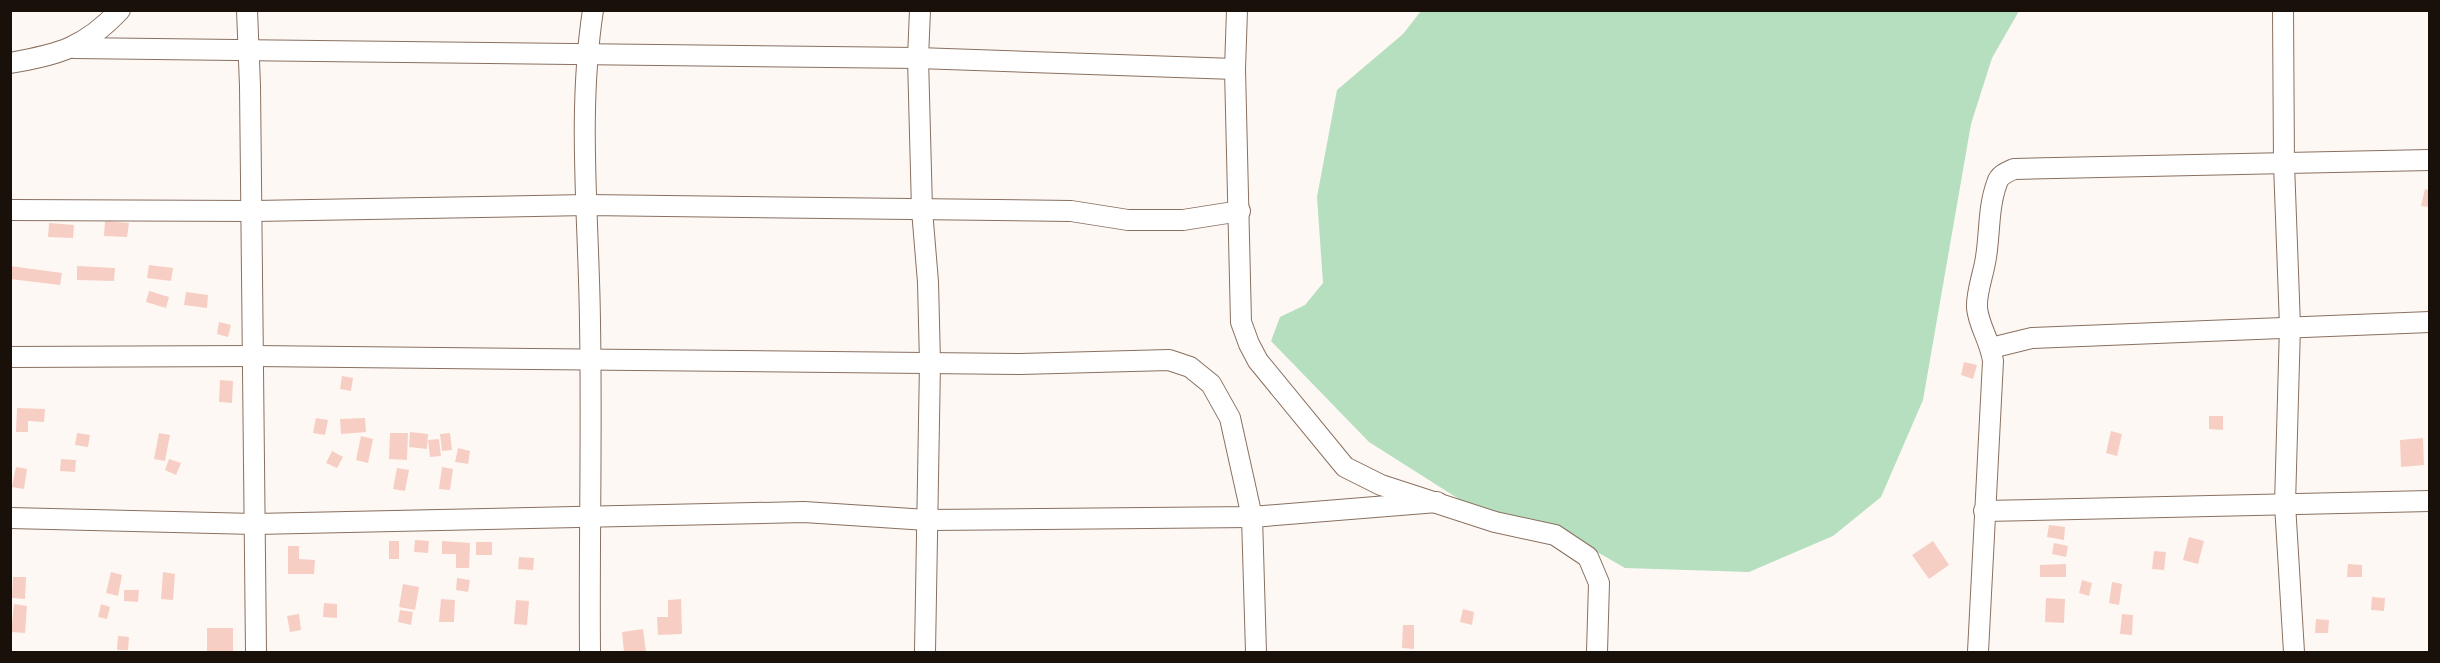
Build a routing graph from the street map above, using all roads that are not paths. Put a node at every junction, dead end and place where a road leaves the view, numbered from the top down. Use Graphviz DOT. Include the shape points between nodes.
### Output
graph roads {
  1 [pos="120,10"];
  2 [pos="247,10"];
  3 [pos="593,10"];
  4 [pos="920,10"];
  5 [pos="1237,10"];
  6 [pos="2283,10"];
  7 [pos="74,48"];
  8 [pos="249,51"];
  9 [pos="587,52"];
  10 [pos="918,58"];
  11 [pos="10,63"];
  12 [pos="1235,69"];
  13 [pos="2430,160"];
  14 [pos="2284,164"];
  15 [pos="587,205"];
  16 [pos="10,210"];
  17 [pos="922,210"];
  18 [pos="252,211"];
  19 [pos="1240,211"];
  20 [pos="2430,322"];
  21 [pos="2290,326"];
  22 [pos="1991,348"];
  23 [pos="252,356"];
  24 [pos="10,357"];
  25 [pos="590,361"];
  26 [pos="930,363"];
  27 [pos="2430,501"];
  28 [pos="1437,502"];
  29 [pos="2285,504"];
  30 [pos="1984,510"];
  31 [pos="589,516"];
  32 [pos="1252,517"];
  33 [pos="10,518"];
  34 [pos="927,520"];
  35 [pos="255,524"];
  36 [pos="256,652"];
  37 [pos="590,652"];
  38 [pos="925,652"];
  39 [pos="1256,652"];
  40 [pos="1597,652"];
  41 [pos="1978,652"];
  42 [pos="2294,652"];
  1 -- 7 [label="street"];
  2 -- 8 [label="street"];
  3 -- 9 [label="street"];
  4 -- 10 [label="street"];
  5 -- 12 [label="street"];
  6 -- 14 [label="street"];
  7 -- 8 [label="street"];
  7 -- 11 [label="street"];
  8 -- 9 [label="street"];
  8 -- 18 [label="street"];
  9 -- 10 [label="street"];
  9 -- 15 [label="street"];
  10 -- 12 [label="street"];
  10 -- 17 [label="street"];
  12 -- 19 [label="street"];
  13 -- 14 [label="street"];
  14 -- 21 [label="street"];
  14 -- 22 [label="street" via="2014,169 2004,173 1997,181 1993,198 1977,304 1979,323"];
  15 -- 17 [label="street"];
  15 -- 18 [label="street"];
  15 -- 25 [label="street"];
  16 -- 18 [label="street"];
  17 -- 19 [label="street" via="1071,211 1128,220 1172,220"];
  17 -- 26 [label="street"];
  18 -- 23 [label="street"];
  19 -- 28 [label="street" via="1241,322 1258,361 1345,468"];
  20 -- 21 [label="street"];
  21 -- 22 [label="street" via="2032,338"];
  21 -- 29 [label="street"];
  22 -- 30 [label="street"];
  23 -- 24 [label="street"];
  23 -- 25 [label="street"];
  23 -- 35 [label="street"];
  25 -- 26 [label="street"];
  25 -- 31 [label="street"];
  26 -- 32 [label="street" via="1169,360 1190,367 1211,384 1230,418"];
  26 -- 34 [label="street"];
  27 -- 29 [label="street"];
  28 -- 32 [label="street"];
  28 -- 40 [label="street" via="1495,522 1555,536 1588,557 1599,583"];
  29 -- 30 [label="street"];
  29 -- 42 [label="street"];
  30 -- 41 [label="street"];
  31 -- 34 [label="street" via="804,512"];
  31 -- 35 [label="street"];
  31 -- 37 [label="street"];
  32 -- 34 [label="street"];
  32 -- 39 [label="street"];
  33 -- 35 [label="street"];
  34 -- 38 [label="street"];
  35 -- 36 [label="street"];
}
